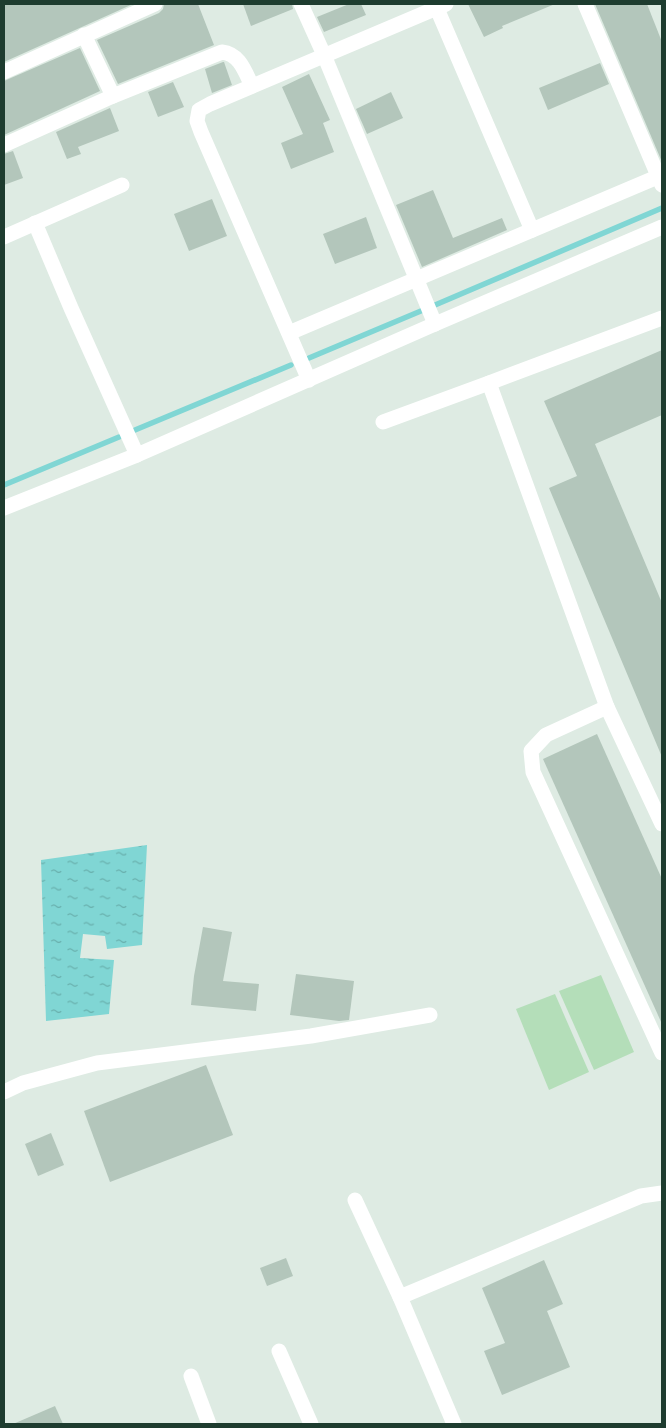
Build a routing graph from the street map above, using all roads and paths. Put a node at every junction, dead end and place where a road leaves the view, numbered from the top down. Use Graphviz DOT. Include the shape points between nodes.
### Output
graph roads {
  1 [pos="155,4"];
  2 [pos="301,4"];
  3 [pos="585,4"];
  4 [pos="439,5"];
  5 [pos="84,35"];
  6 [pos="324,55"];
  7 [pos="4,72"];
  8 [pos="252,86"];
  9 [pos="113,96"];
  10 [pos="4,145"];
  11 [pos="661,179"];
  12 [pos="122,185"];
  13 [pos="35,223"];
  14 [pos="662,227"];
  15 [pos="532,230"];
  16 [pos="4,237"];
  17 [pos="416,279"];
  18 [pos="662,318"];
  19 [pos="435,324"];
  20 [pos="289,333"];
  21 [pos="309,380"];
  22 [pos="489,383"];
  23 [pos="383,422"];
  24 [pos="137,455"];
  25 [pos="4,508"];
  26 [pos="607,707"];
  27 [pos="662,824"];
  28 [pos="430,1015"];
  29 [pos="662,1053"];
  30 [pos="4,1092"];
  31 [pos="662,1193"];
  32 [pos="355,1200"];
  33 [pos="400,1297"];
  34 [pos="279,1351"];
  35 [pos="190,1376"];
  36 [pos="209,1424"];
  37 [pos="311,1424"];
  38 [pos="454,1424"];
  1 -- 5 [label="street"];
  2 -- 6 [label="street"];
  3 -- 11 [label="street"];
  4 -- 6 [label="street"];
  4 -- 15 [label="street"];
  5 -- 7 [label="street"];
  5 -- 9 [label="street"];
  6 -- 8 [label="street"];
  6 -- 17 [label="street"];
  8 -- 9 [label="street" via="236,58 222,52"];
  8 -- 20 [label="street" via="199,110 197,121"];
  9 -- 10 [label="street"];
  11 -- 15 [label="street"];
  12 -- 13 [label="street"];
  13 -- 16 [label="street"];
  13 -- 24 [label="street"];
  14 -- 19 [label="street"];
  15 -- 17 [label="street"];
  17 -- 19 [label="street"];
  17 -- 20 [label="street"];
  18 -- 22 [label="street"];
  19 -- 21 [label="street"];
  20 -- 21 [label="street"];
  21 -- 24 [label="street"];
  22 -- 23 [label="street"];
  22 -- 26 [label="street"];
  24 -- 25 [label="street"];
  26 -- 27 [label="street"];
  26 -- 29 [label="street" via="546,736 532,751 533,772"];
  28 -- 30 [label="street" via="311,1036 97,1063 24,1083"];
  31 -- 33 [label="street" via="641,1196"];
  32 -- 33 [label="street"];
  33 -- 38 [label="street"];
  34 -- 37 [label="street"];
  35 -- 36 [label="street"];
}
